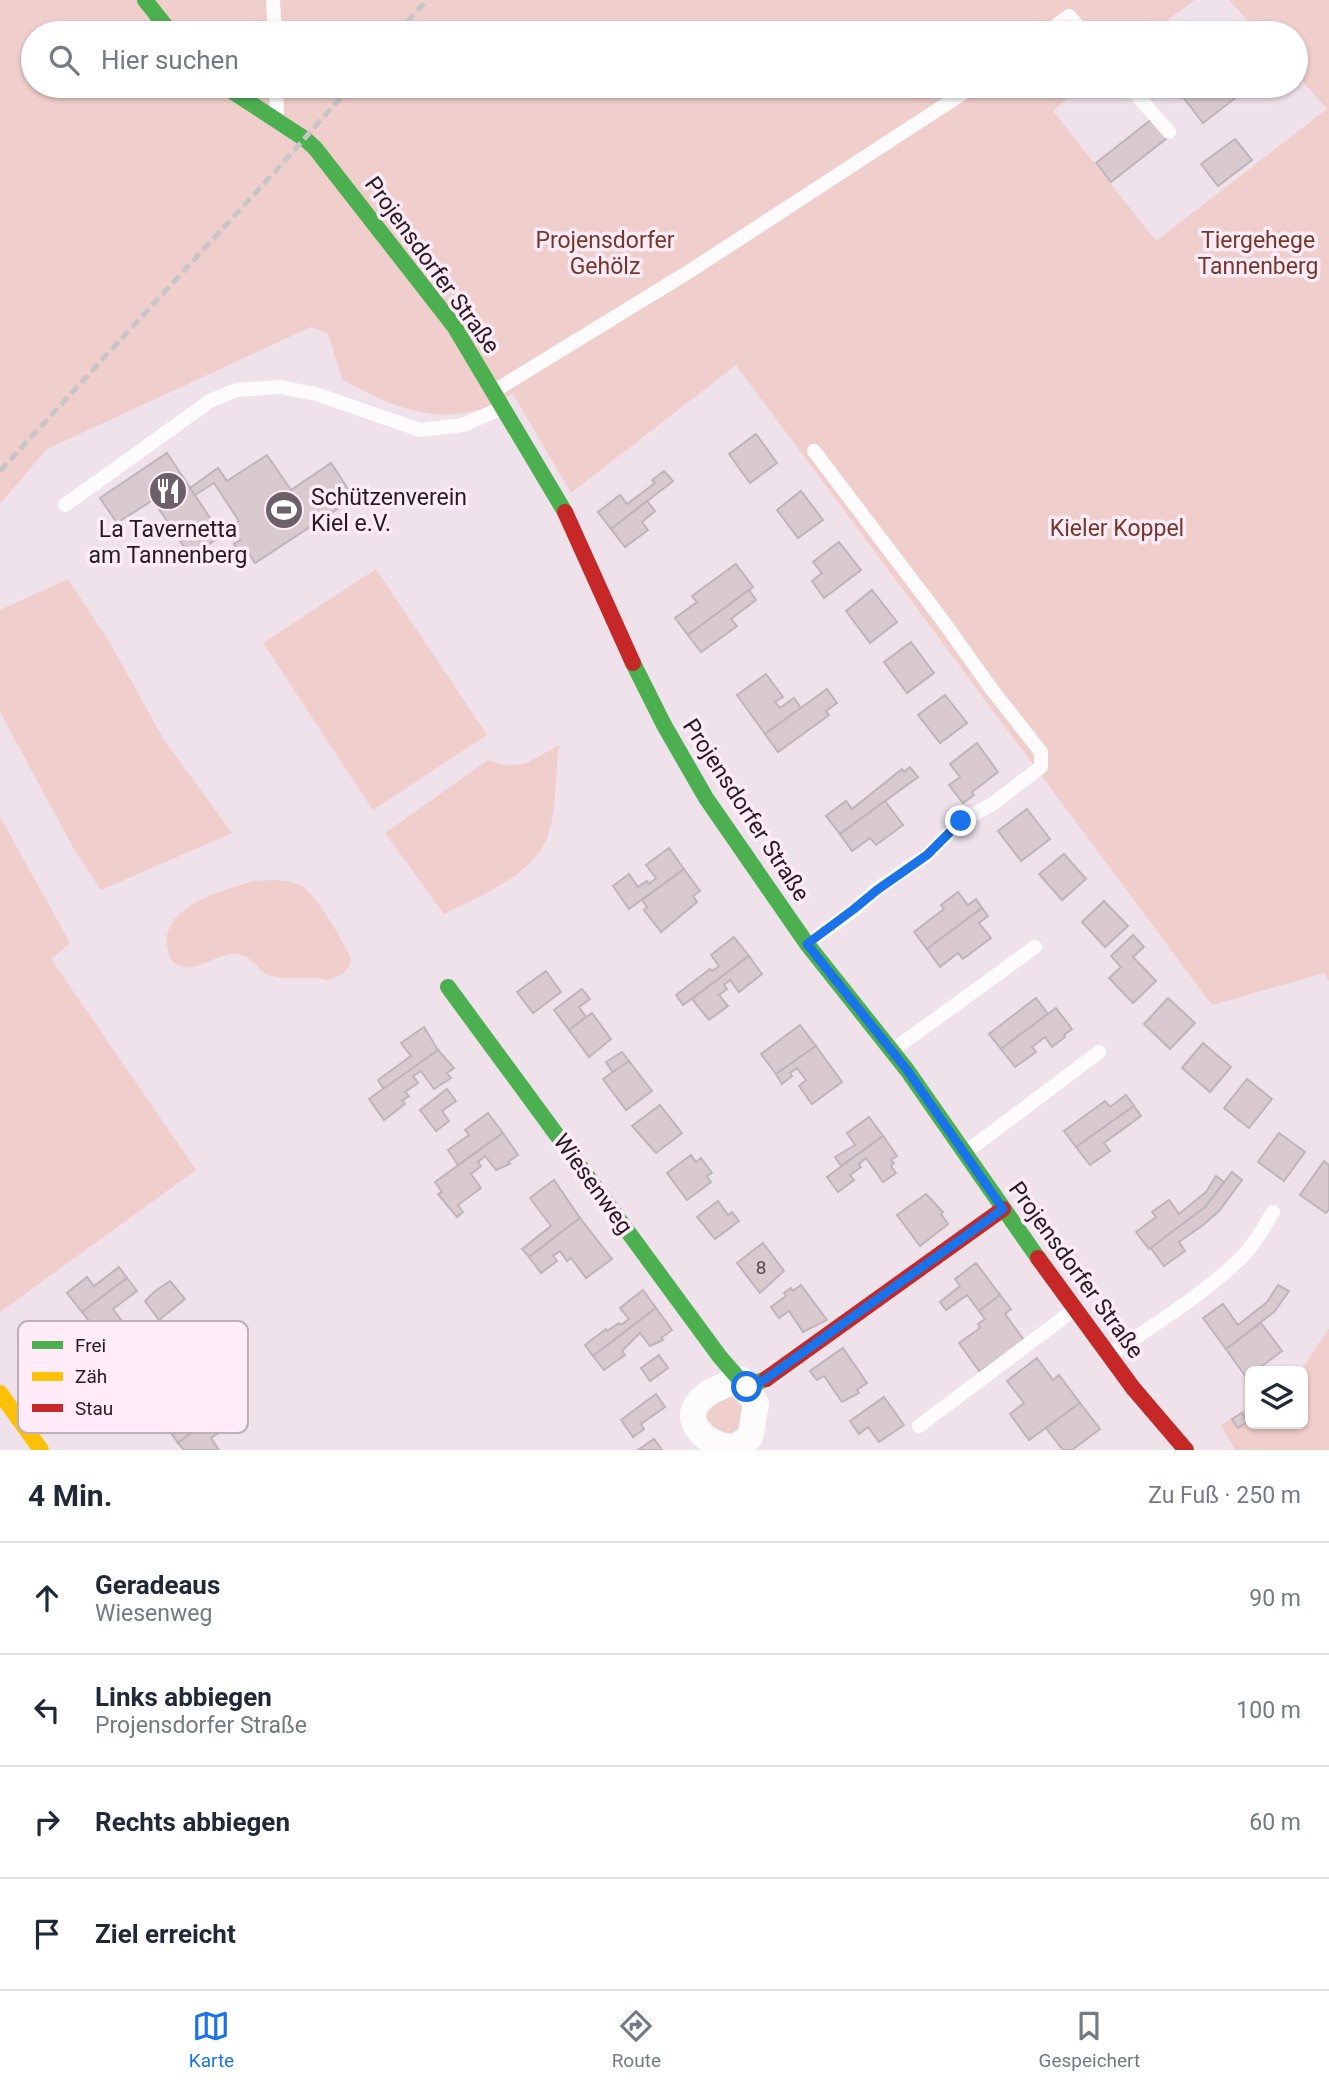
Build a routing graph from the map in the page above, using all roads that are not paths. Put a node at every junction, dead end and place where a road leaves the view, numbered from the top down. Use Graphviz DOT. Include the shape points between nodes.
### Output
graph roads {
  1 [pos="145,0"];
  2 [pos="273,0"];
  3 [pos="162,21"];
  4 [pos="274,21"];
  5 [pos="243,98"];
  6 [pos="276,98"];
  7 [pos="956,98"];
  8 [pos="1139,98"];
  9 [pos="277,120"];
  10 [pos="1169,132"];
  11 [pos="494,391"];
  12 [pos="504,407"];
  13 [pos="814,451"];
  14 [pos="65,505"];
  15 [pos="807,944"];
  16 [pos="1035,947"];
  17 [pos="448,987"];
  18 [pos="892,1051"];
  19 [pos="1099,1052"];
  20 [pos="965,1153"];
  21 [pos="1003,1209"];
  22 [pos="1273,1212"];
  23 [pos="1077,1308"];
  24 [pos="1110,1355"];
  25 [pos="0,1393"];
  26 [pos="18,1418"];
  27 [pos="919,1426"];
  28 [pos="29,1433"];
  29 [pos="41,1450"];
  30 [pos="1186,1450"];
  1 -- 3 [label="street"];
  2 -- 4 [label="lane"];
  5 -- 9 [label="street, Projensdorfer Straße"];
  6 -- 9 [label="lane"];
  7 -- 11 [label="lane" via="690,271"];
  8 -- 10 [label="lane"];
  9 -- 11 [label="street, Projensdorfer Straße" via="315,148 454,326"];
  11 -- 12 [label="street, Projensdorfer Straße"];
  12 -- 14 [label="lane" via="463,425 420,430 316,394 280,387 236,390 211,401"];
  12 -- 15 [label="street, Projensdorfer Straße" via="560,502 664,725 706,798"];
  13 -- 15 [label="lane" via="1041,752 1041,767 991,806 961,821 927,855"];
  15 -- 18 [label="street, Projensdorfer Straße"];
  16 -- 18 [label="lane"];
  17 -- 21 [label="street, Wiesenweg" via="743,1383 757,1384 770,1376"];
  18 -- 20 [label="street, Projensdorfer Straße"];
  19 -- 20 [label="lane"];
  20 -- 21 [label="street, Projensdorfer Straße"];
  21 -- 23 [label="street, Projensdorfer Straße"];
  22 -- 24 [label="lane" via="1242,1257"];
  23 -- 24 [label="street, Projensdorfer Straße"];
  23 -- 27 [label="lane"];
  24 -- 30 [label="street, Projensdorfer Straße"];
  25 -- 26 [label="street"];
  28 -- 29 [label="street"];
}
